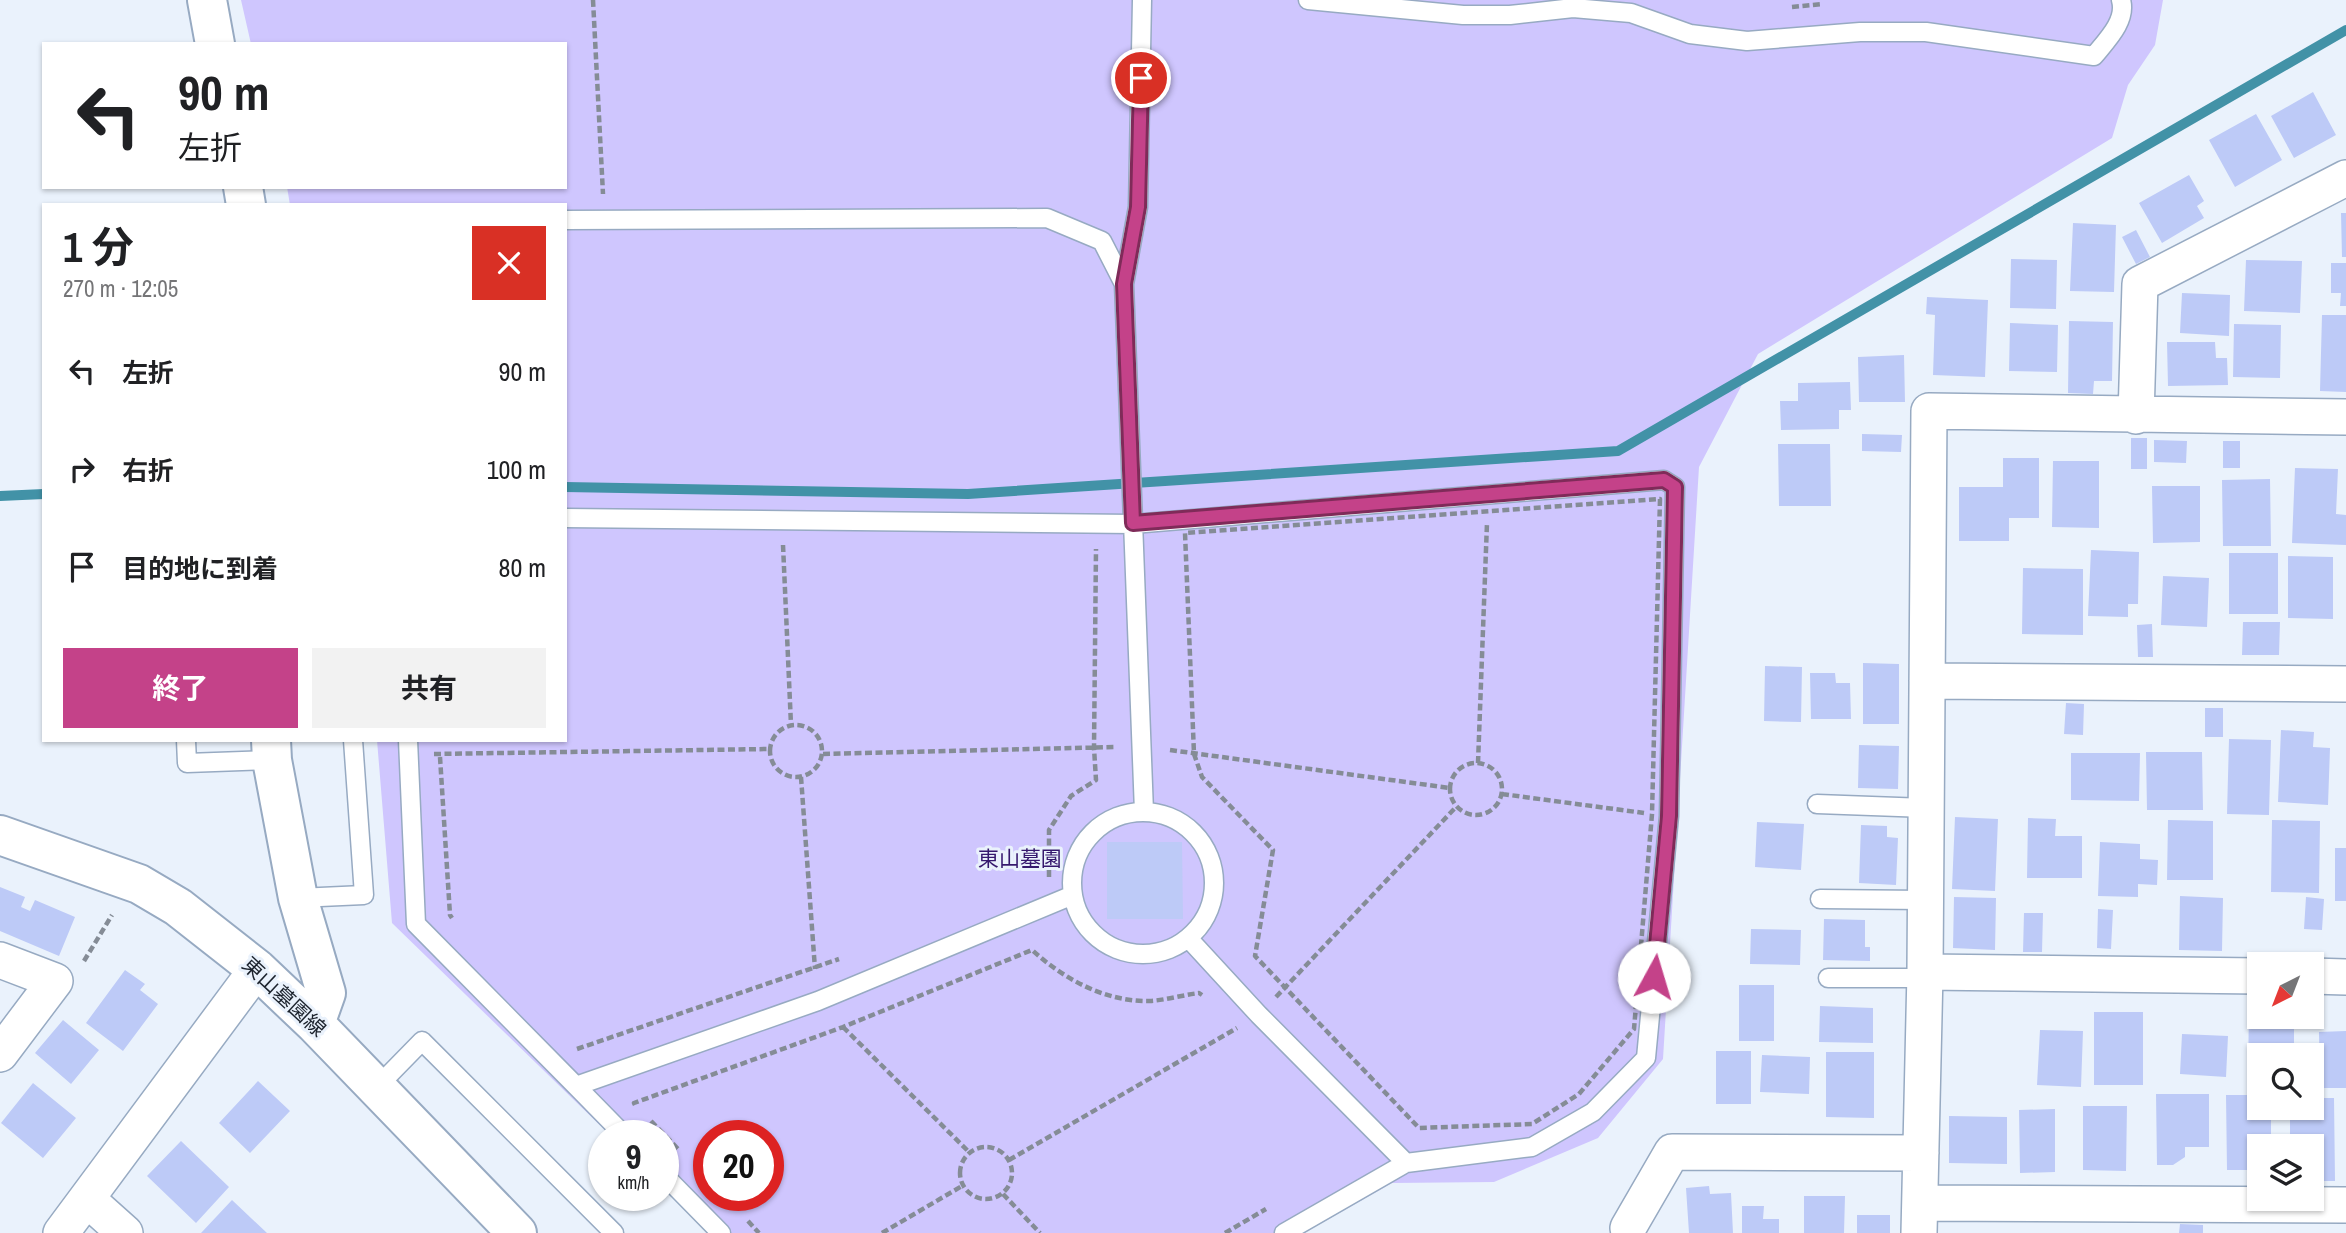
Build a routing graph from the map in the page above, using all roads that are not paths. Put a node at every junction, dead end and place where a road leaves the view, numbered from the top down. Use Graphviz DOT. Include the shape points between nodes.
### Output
graph roads {
  1 [pos="207,0"];
  2 [pos="1142,0"];
  3 [pos="1308,0"];
  4 [pos="2121,0"];
  5 [pos="1512,8"];
  6 [pos="215,42"];
  7 [pos="2346,178"];
  8 [pos="567,220"];
  9 [pos="1124,284"];
  10 [pos="2136,416"];
  11 [pos="2346,417"];
  12 [pos="567,518"];
  13 [pos="1133,523"];
  14 [pos="1927,681"];
  15 [pos="2346,684"];
  16 [pos="186,742"];
  17 [pos="353,742"];
  18 [pos="408,747"];
  19 [pos="272,750"];
  20 [pos="1817,804"];
  21 [pos="1926,808"];
  22 [pos="1144,812"];
  23 [pos="0,835"];
  24 [pos="1073,895"];
  25 [pos="298,898"];
  26 [pos="1820,899"];
  27 [pos="1925,900"];
  28 [pos="1189,939"];
  29 [pos="0,960"];
  30 [pos="257,970"];
  31 [pos="1924,975"];
  32 [pos="2247,976"];
  33 [pos="2324,976"];
  34 [pos="2346,976"];
  35 [pos="1828,978"];
  36 [pos="315,1024"];
  37 [pos="0,1054"];
  38 [pos="576,1086"];
  39 [pos="376,1088"];
  40 [pos="609,1120"];
  41 [pos="1921,1153"];
  42 [pos="1406,1163"];
  43 [pos="679,1190"];
  44 [pos="87,1199"];
  45 [pos="2346,1205"];
  46 [pos="1920,1218"];
  47 [pos="1628,1228"];
  48 [pos="61,1233"];
  49 [pos="125,1233"];
  50 [pos="517,1233"];
  51 [pos="614,1233"];
  52 [pos="721,1233"];
  53 [pos="1284,1233"];
  1 -- 6 [label="street"];
  2 -- 9 [label="lane" via="1138,207"];
  3 -- 5 [label="lane" via="1463,15"];
  4 -- 5 [label="lane" via="2116,29 2094,56 1926,33 1860,32 1747,41 1690,34 1631,13"];
  7 -- 10 [label="street" via="2140,284"];
  8 -- 9 [label="lane" via="1047,218 1102,241"];
  9 -- 13 [label="lane"];
  10 -- 11 [label="street"];
  10 -- 14 [label="street" via="1929,411"];
  12 -- 13 [label="lane"];
  13 -- 22 [label="lane"];
  13 -- 42 [label="lane" via="1664,480 1675,487 1646,1058 1593,1112 1532,1147"];
  14 -- 15 [label="street"];
  14 -- 21 [label="street"];
  16 -- 19 [label="lane" via="187,763"];
  17 -- 25 [label="lane" via="364,894"];
  18 -- 38 [label="lane" via="416,924"];
  19 -- 25 [label="street"];
  20 -- 21 [label="lane"];
  21 -- 27 [label="street"];
  22 -- 24 [label="lane" via="1119,816 1098,828 1082,846 1073,869"];
  22 -- 28 [label="lane" via="1168,817 1190,829 1210,860 1213,897 1205,920"];
  23 -- 30 [label="street, 東山墓園線" via="139,884 178,907"];
  24 -- 28 [label="lane" via="1081,918 1097,937 1118,950 1142,955"];
  24 -- 38 [label="lane" via="818,1002"];
  25 -- 36 [label="street" via="326,993"];
  26 -- 27 [label="lane"];
  27 -- 31 [label="street"];
  28 -- 42 [label="lane"];
  29 -- 37 [label="street" via="55,981"];
  30 -- 36 [label="street, 東山墓園線"];
  30 -- 44 [label="street"];
  31 -- 32 [label="street"];
  31 -- 35 [label="lane"];
  31 -- 41 [label="street"];
  33 -- 34 [label="street"];
  36 -- 39 [label="street, 東山墓園線"];
  38 -- 40 [label="lane"];
  39 -- 50 [label="street, 東山墓園線"];
  39 -- 51 [label="lane" via="422,1041"];
  41 -- 46 [label="street"];
  41 -- 47 [label="street" via="1672,1152"];
  42 -- 53 [label="lane"];
  43 -- 52 [label="lane"];
  44 -- 48 [label="street"];
  44 -- 49 [label="street"];
  45 -- 46 [label="street"];
}
